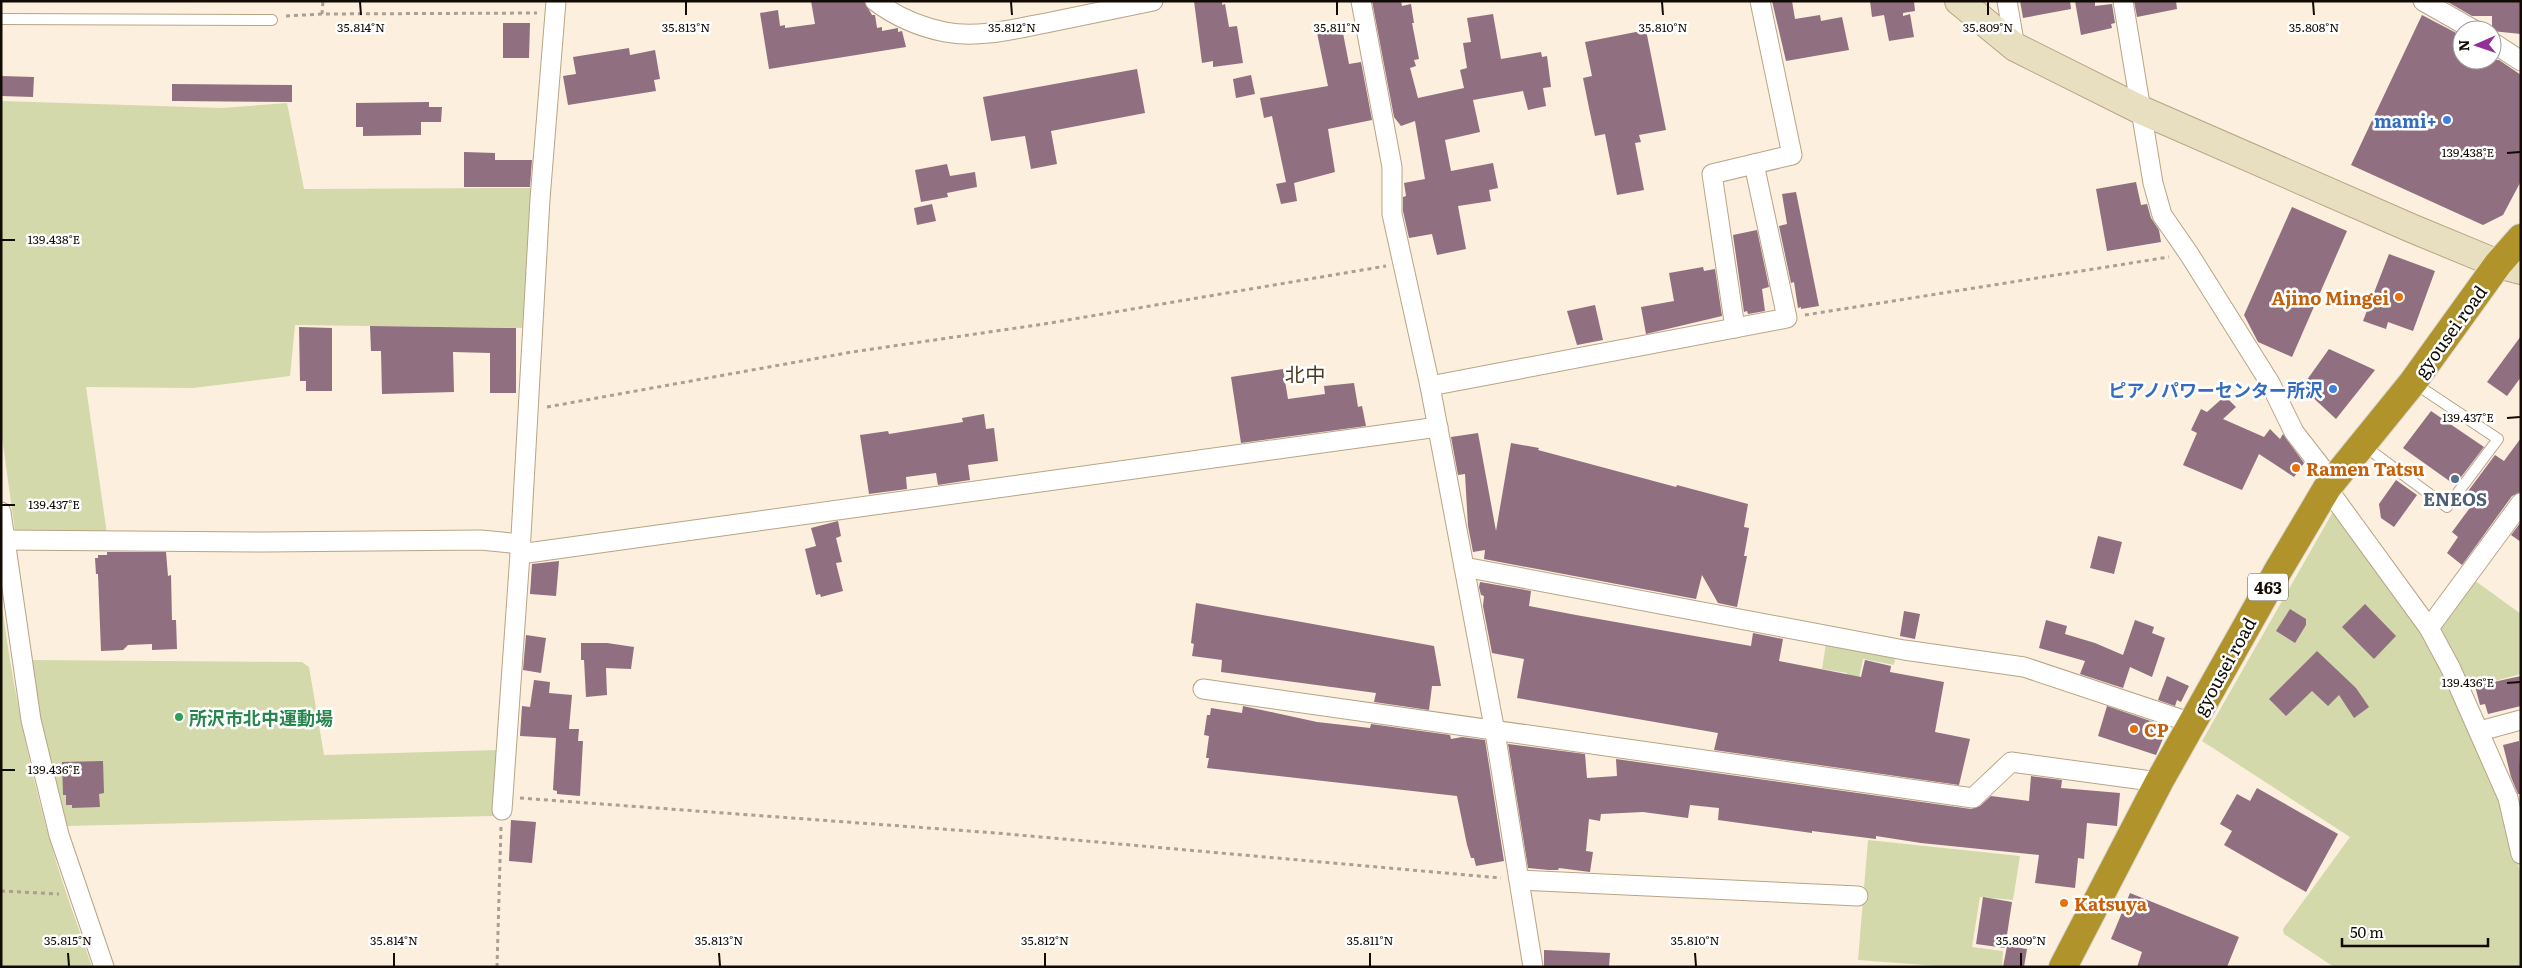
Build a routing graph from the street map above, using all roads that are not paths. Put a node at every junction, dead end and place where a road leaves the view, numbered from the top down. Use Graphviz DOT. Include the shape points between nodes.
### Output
graph roads {
  1 [pos="875,1"];
  2 [pos="1153,1"];
  3 [pos="1361,1"];
  4 [pos="1760,1"];
  5 [pos="1959,1"];
  6 [pos="2008,1"];
  7 [pos="2123,1"];
  8 [pos="2423,1"];
  9 [pos="555,7"];
  10 [pos="1,19"];
  11 [pos="272,20"];
  12 [pos="2456,20"];
  13 [pos="2015,47"];
  14 [pos="2502,49"];
  15 [pos="2521,61"];
  16 [pos="2141,110"];
  17 [pos="1754,164"];
  18 [pos="2521,238"];
  19 [pos="2509,267"];
  20 [pos="1734,328"];
  21 [pos="2413,382"];
  22 [pos="1430,386"];
  23 [pos="1438,427"];
  24 [pos="2362,445"];
  25 [pos="2329,485"];
  26 [pos="2521,503"];
  27 [pos="1,512"];
  28 [pos="3,540"];
  29 [pos="521,549"];
  30 [pos="1464,567"];
  31 [pos="2429,628"];
  32 [pos="1203,690"];
  33 [pos="2521,720"];
  34 [pos="2192,723"];
  35 [pos="2480,731"];
  36 [pos="1495,732"];
  37 [pos="2159,782"];
  38 [pos="2514,797"];
  39 [pos="502,804"];
  40 [pos="2521,854"];
  41 [pos="1519,880"];
  42 [pos="1858,896"];
  43 [pos="104,967"];
  44 [pos="1533,967"];
  45 [pos="2063,967"];
  1 -- 2 [label="street" via="916,24 946,32 979,34"];
  3 -- 22 [label="street" via="1392,168 1392,214"];
  4 -- 17 [label="street" via="1792,155"];
  5 -- 13 [label="street"];
  6 -- 13 [label="street"];
  7 -- 16 [label="street"];
  8 -- 12 [label="street"];
  9 -- 29 [label="street" via="540,199"];
  10 -- 11 [label="lane"];
  13 -- 16 [label="street"];
  14 -- 15 [label="street"];
  16 -- 19 [label="street"];
  16 -- 25 [label="street" via="2162,215 2270,383 2294,432"];
  17 -- 20 [label="street" via="1712,174"];
  17 -- 20 [label="street" via="1787,318"];
  18 -- 19 [label="highway, gyousei road / 463"];
  19 -- 21 [label="highway, gyousei road / 463"];
  20 -- 22 [label="street"];
  21 -- 24 [label="highway, gyousei road / 463"];
  21 -- 24 [label="lane" via="2498,439 2447,507"];
  22 -- 23 [label="street"];
  23 -- 29 [label="street"];
  23 -- 30 [label="street"];
  24 -- 25 [label="highway, gyousei road / 463"];
  25 -- 31 [label="street"];
  25 -- 34 [label="highway, gyousei road / 463"];
  26 -- 31 [label="street"];
  27 -- 28 [label="street"];
  28 -- 29 [label="street" via="481,540"];
  28 -- 43 [label="street" via="31,720 59,835"];
  29 -- 39 [label="street"];
  30 -- 34 [label="street" via="1894,649 2024,667"];
  30 -- 36 [label="street"];
  31 -- 35 [label="street"];
  32 -- 36 [label="street"];
  33 -- 35 [label="street"];
  34 -- 37 [label="highway, gyousei road / 463"];
  35 -- 38 [label="street"];
  36 -- 37 [label="street" via="1973,798 2011,762"];
  36 -- 41 [label="street"];
  37 -- 45 [label="highway, gyousei road / 463"];
  38 -- 40 [label="street"];
  41 -- 42 [label="street"];
  41 -- 44 [label="street"];
}
